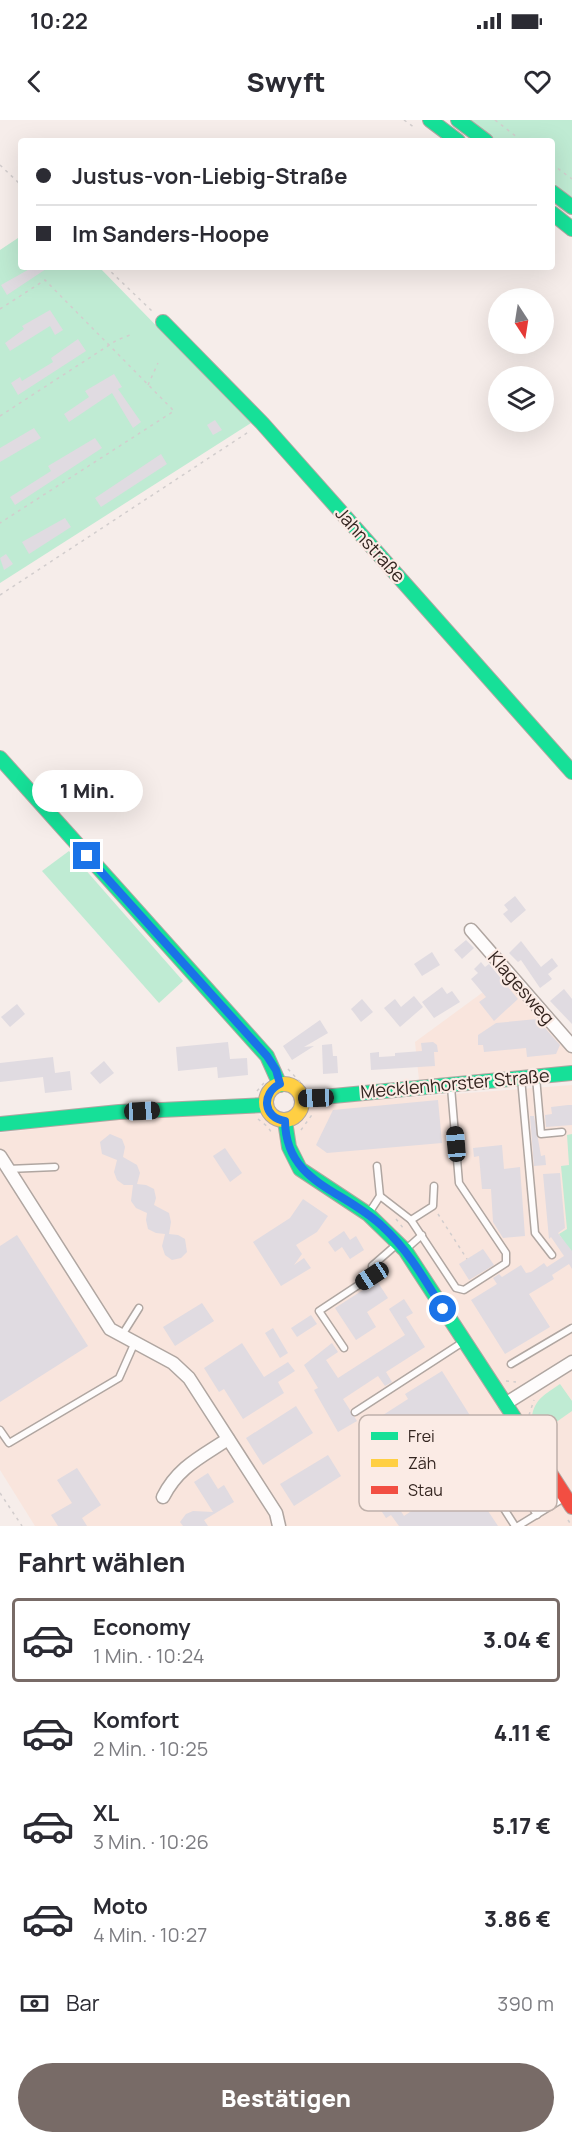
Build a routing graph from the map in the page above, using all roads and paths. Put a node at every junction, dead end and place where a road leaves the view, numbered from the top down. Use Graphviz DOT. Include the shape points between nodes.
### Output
graph roads {
  1 [pos="429,120"];
  2 [pos="458,120"];
  3 [pos="495,120"];
  4 [pos="454,138"];
  5 [pos="482,138"];
  6 [pos="518,138"];
  7 [pos="0,165"];
  8 [pos="555,166"];
  9 [pos="572,179"];
  10 [pos="18,182"];
  11 [pos="555,194"];
  12 [pos="572,207"];
  13 [pos="555,215"];
  14 [pos="572,229"];
  15 [pos="109,270"];
  16 [pos="0,309"];
  17 [pos="163,322"];
  18 [pos="130,335"];
  19 [pos="108,346"];
  20 [pos="158,363"];
  21 [pos="148,385"];
  22 [pos="0,416"];
  23 [pos="262,423"];
  24 [pos="0,523"];
  25 [pos="0,595"];
  26 [pos="0,758"];
  27 [pos="572,772"];
  28 [pos="471,930"];
  29 [pos="572,1046"];
  30 [pos="572,1073"];
  31 [pos="536,1076"];
  32 [pos="521,1078"];
  33 [pos="264,1082"];
  34 [pos="451,1083"];
  35 [pos="280,1084"];
  36 [pos="255,1092"];
  37 [pos="302,1099"];
  38 [pos="266,1105"];
  39 [pos="316,1108"];
  40 [pos="250,1116"];
  41 [pos="285,1121"];
  42 [pos="0,1124"];
  43 [pos="562,1132"];
  44 [pos="299,1134"];
  45 [pos="274,1143"];
  46 [pos="0,1156"];
  47 [pos="376,1166"];
  48 [pos="56,1167"];
  49 [pos="8,1169"];
  50 [pos="434,1186"];
  51 [pos="380,1196"];
  52 [pos="433,1206"];
  53 [pos="368,1214"];
  54 [pos="411,1220"];
  55 [pos="422,1235"];
  56 [pos="402,1246"];
  57 [pos="552,1255"];
  58 [pos="467,1259"];
  59 [pos="139,1308"];
  60 [pos="572,1328"];
  61 [pos="122,1335"];
  62 [pos="135,1341"];
  63 [pos="464,1342"];
  64 [pos="344,1348"];
  65 [pos="572,1362"];
  66 [pos="511,1364"];
  67 [pos="534,1387"];
  68 [pos="505,1404"];
  69 [pos="355,1412"];
  70 [pos="512,1415"];
  71 [pos="528,1415"];
  72 [pos="0,1430"];
  73 [pos="228,1439"];
  74 [pos="557,1484"];
  75 [pos="0,1493"];
  76 [pos="163,1497"];
  77 [pos="567,1499"];
  78 [pos="507,1511"];
  79 [pos="535,1511"];
  80 [pos="544,1511"];
  81 [pos="537,1515"];
  82 [pos="21,1526"];
  83 [pos="278,1526"];
  84 [pos="517,1526"];
  85 [pos="572,1526"];
  1 -- 4 [label="main road"];
  2 -- 5 [label="main road"];
  3 -- 6 [label="path"];
  7 -- 10 [label="path"];
  8 -- 9 [label="path"];
  11 -- 12 [label="main road"];
  13 -- 14 [label="main road"];
  15 -- 17 [label="path"];
  16 -- 19 [label="path" via="45,280"];
  17 -- 23 [label="main road, Jahnstraße"];
  18 -- 19 [label="path"];
  19 -- 21 [label="path"];
  19 -- 22 [label="path"];
  20 -- 21 [label="path"];
  21 -- 24 [label="path" via="174,411"];
  23 -- 25 [label="path"];
  23 -- 27 [label="main road, Jahnstraße"];
  26 -- 35 [label="main road" via="267,1056"];
  28 -- 29 [label="street, Klagesweg"];
  30 -- 31 [label="main road, Mecklenhorster Straße"];
  31 -- 32 [label="main road, Mecklenhorster Straße"];
  31 -- 43 [label="lane" via="542,1134"];
  32 -- 34 [label="main road, Mecklenhorster Straße"];
  32 -- 57 [label="lane" via="535,1233"];
  33 -- 36 [label="path"];
  34 -- 37 [label="main road, Mecklenhorster Straße"];
  34 -- 55 [label="lane" via="459,1183 506,1253 506,1263 464,1290 456,1288"];
  35 -- 37 [label="main road" via="293,1086"];
  35 -- 38 [label="main road" via="270,1092"];
  37 -- 41 [label="main road" via="300,1112"];
  38 -- 41 [label="main road" via="274,1118"];
  38 -- 42 [label="main road" via="119,1112"];
  39 -- 44 [label="path"];
  40 -- 45 [label="path" via="268,1127"];
  41 -- 53 [label="main road" via="289,1147 300,1168"];
  46 -- 49 [label="street"];
  47 -- 51 [label="lane"];
  48 -- 49 [label="lane"];
  49 -- 61 [label="street" via="110,1329"];
  50 -- 52 [label="lane"];
  51 -- 53 [label="lane"];
  51 -- 54 [label="lane"];
  52 -- 54 [label="lane"];
  52 -- 58 [label="path"];
  53 -- 56 [label="main road"];
  54 -- 55 [label="lane"];
  55 -- 56 [label="lane"];
  56 -- 63 [label="main road"];
  56 -- 64 [label="lane" via="372,1266 372,1276 319,1311"];
  59 -- 61 [label="lane"];
  60 -- 66 [label="lane"];
  61 -- 62 [label="street"];
  62 -- 72 [label="lane" via="119,1378 9,1443"];
  62 -- 73 [label="street" via="173,1363 189,1378"];
  63 -- 68 [label="main road"];
  63 -- 69 [label="lane"];
  65 -- 67 [label="street"];
  67 -- 68 [label="street"];
  67 -- 71 [label="path" via="538,1395"];
  68 -- 70 [label="main road"];
  73 -- 76 [label="street" via="172,1479"];
  73 -- 83 [label="street" via="276,1513"];
  74 -- 77 [label="main road"];
  75 -- 82 [label="path"];
  77 -- 85 [label="path"];
  78 -- 84 [label="lane"];
  79 -- 81 [label="lane"];
  80 -- 81 [label="lane"];
  81 -- 84 [label="lane"];
}
